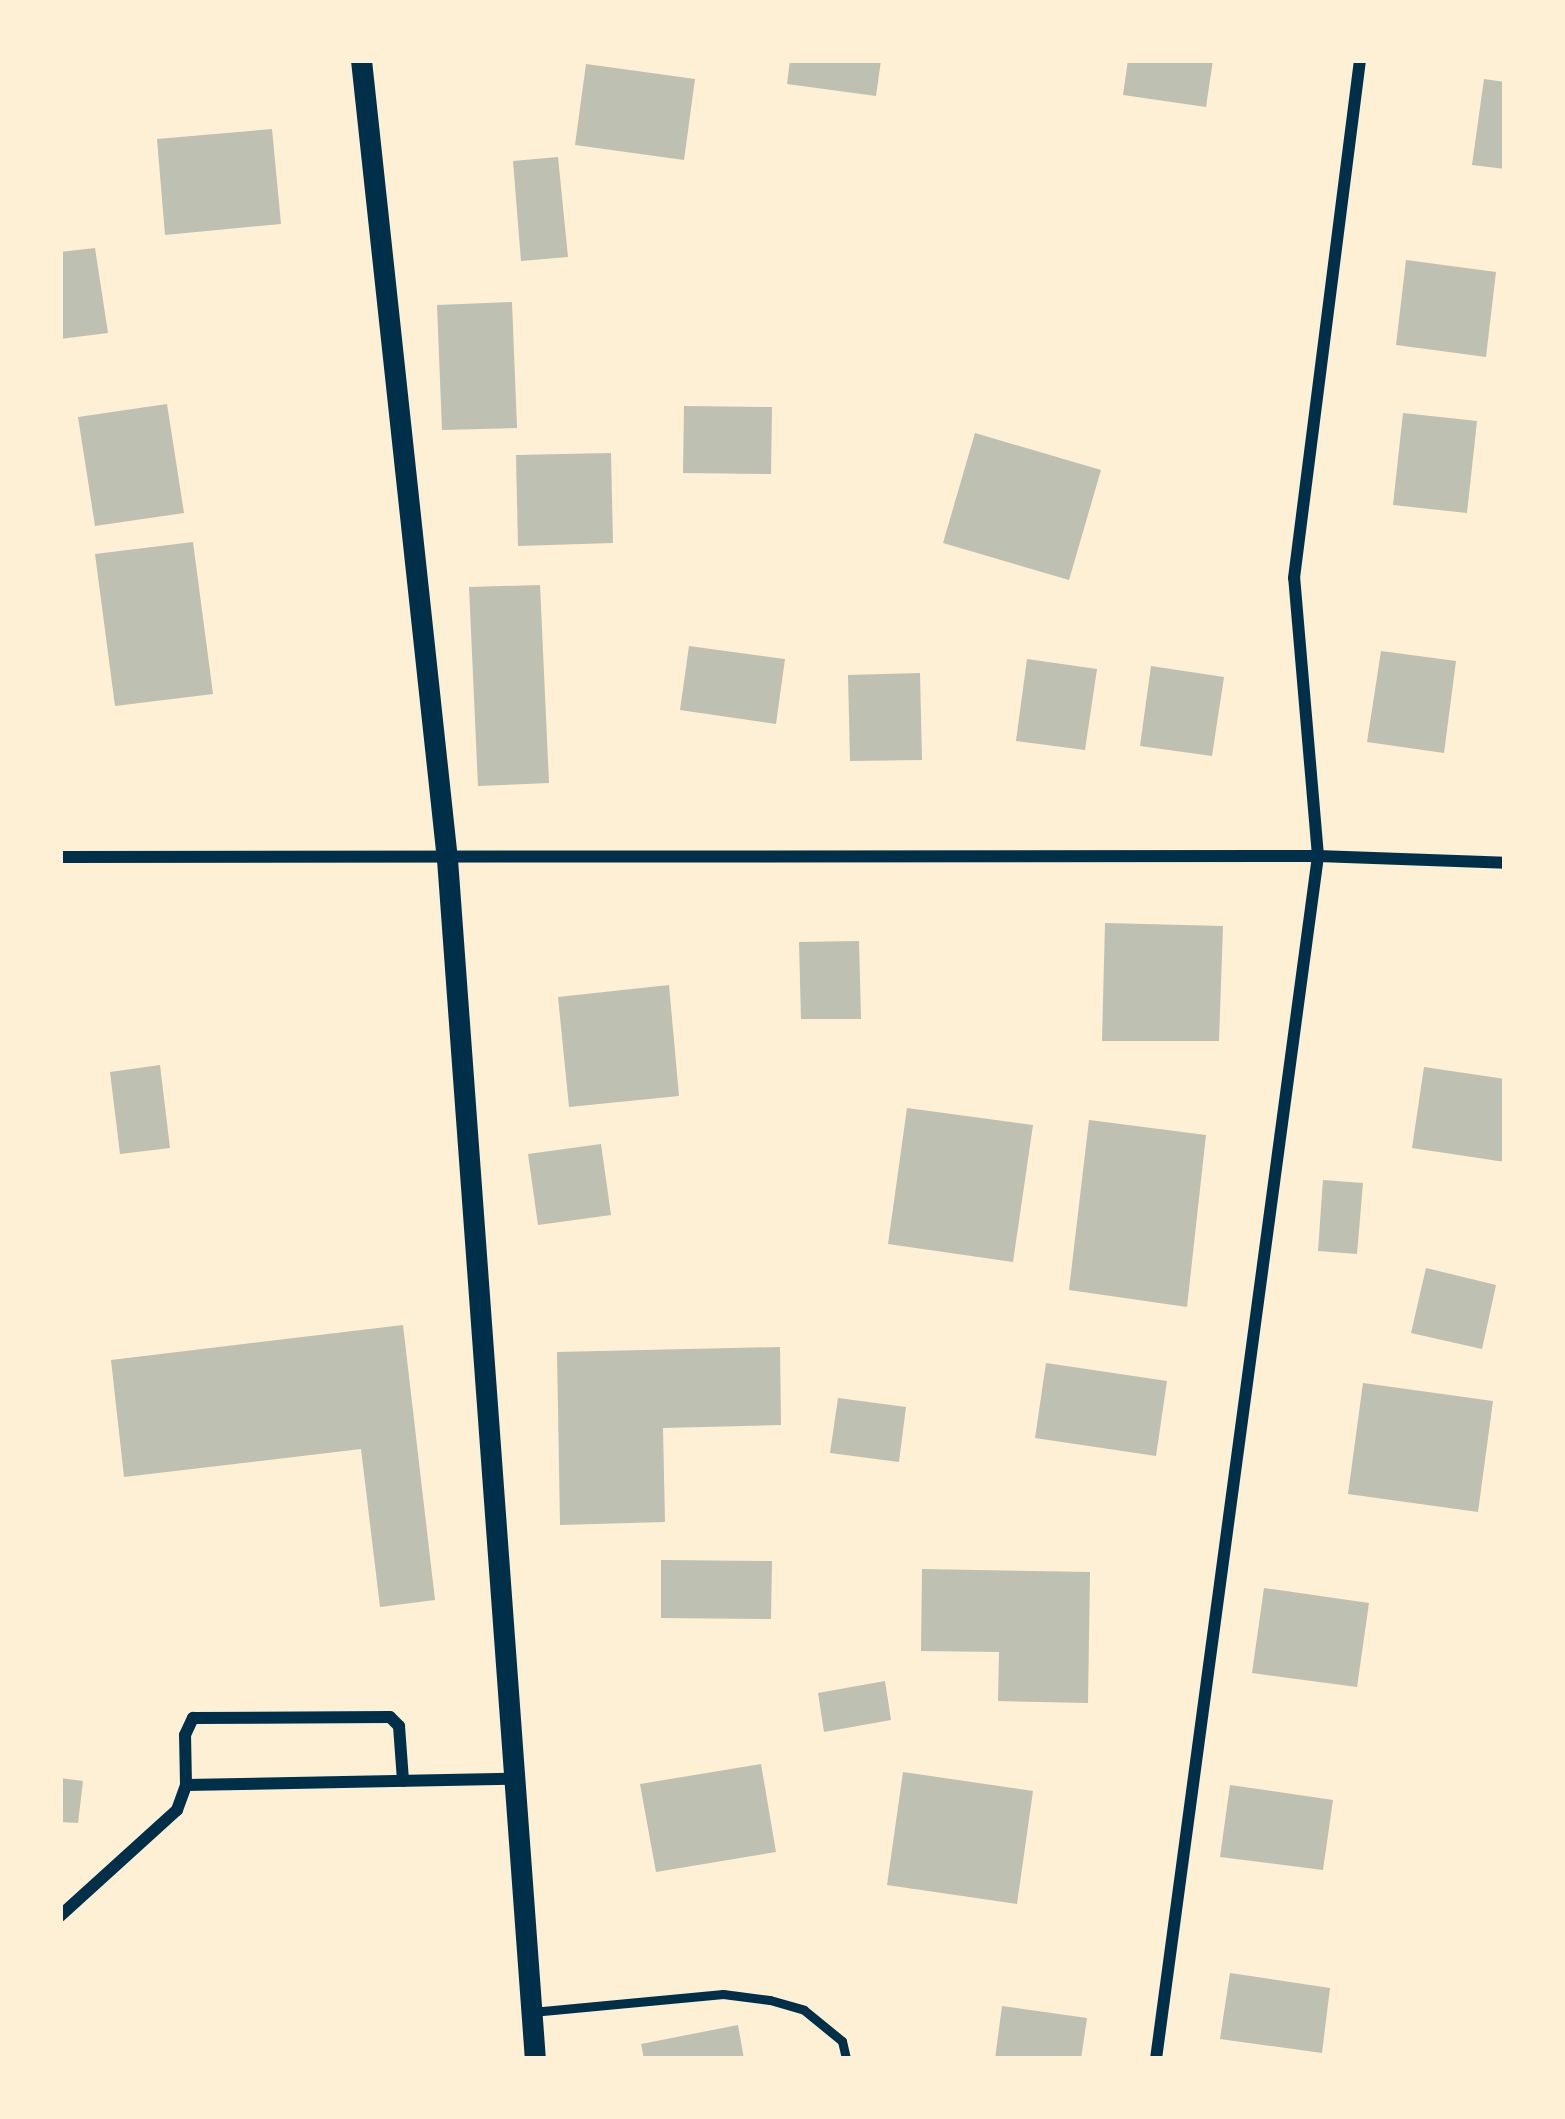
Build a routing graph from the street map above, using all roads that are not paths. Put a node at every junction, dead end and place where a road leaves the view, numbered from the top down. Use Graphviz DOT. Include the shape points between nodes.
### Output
graph roads {
  1 [pos="361,60"];
  2 [pos="1360,60"];
  3 [pos="60,856"];
  4 [pos="1318,856"];
  5 [pos="447,859"];
  6 [pos="1505,862"];
  7 [pos="513,1779"];
  8 [pos="403,1780"];
  9 [pos="186,1785"];
  10 [pos="60,1916"];
  11 [pos="532,2012"];
  12 [pos="535,2059"];
  13 [pos="846,2059"];
  14 [pos="1156,2059"];
  1 -- 5 [label="street"];
  2 -- 4 [label="street" via="1294,578"];
  3 -- 5 [label="street"];
  4 -- 5 [label="street"];
  4 -- 6 [label="street"];
  4 -- 14 [label="street"];
  5 -- 7 [label="street"];
  7 -- 8 [label="street"];
  7 -- 11 [label="street"];
  8 -- 9 [label="street"];
  8 -- 9 [label="street" via="399,1726 390,1717 210,1714 193,1718 185,1735"];
  9 -- 10 [label="street" via="177,1810 154,1834"];
  11 -- 12 [label="street"];
  11 -- 13 [label="lane" via="723,1994 770,2000 804,2010 842,2041"];
}
